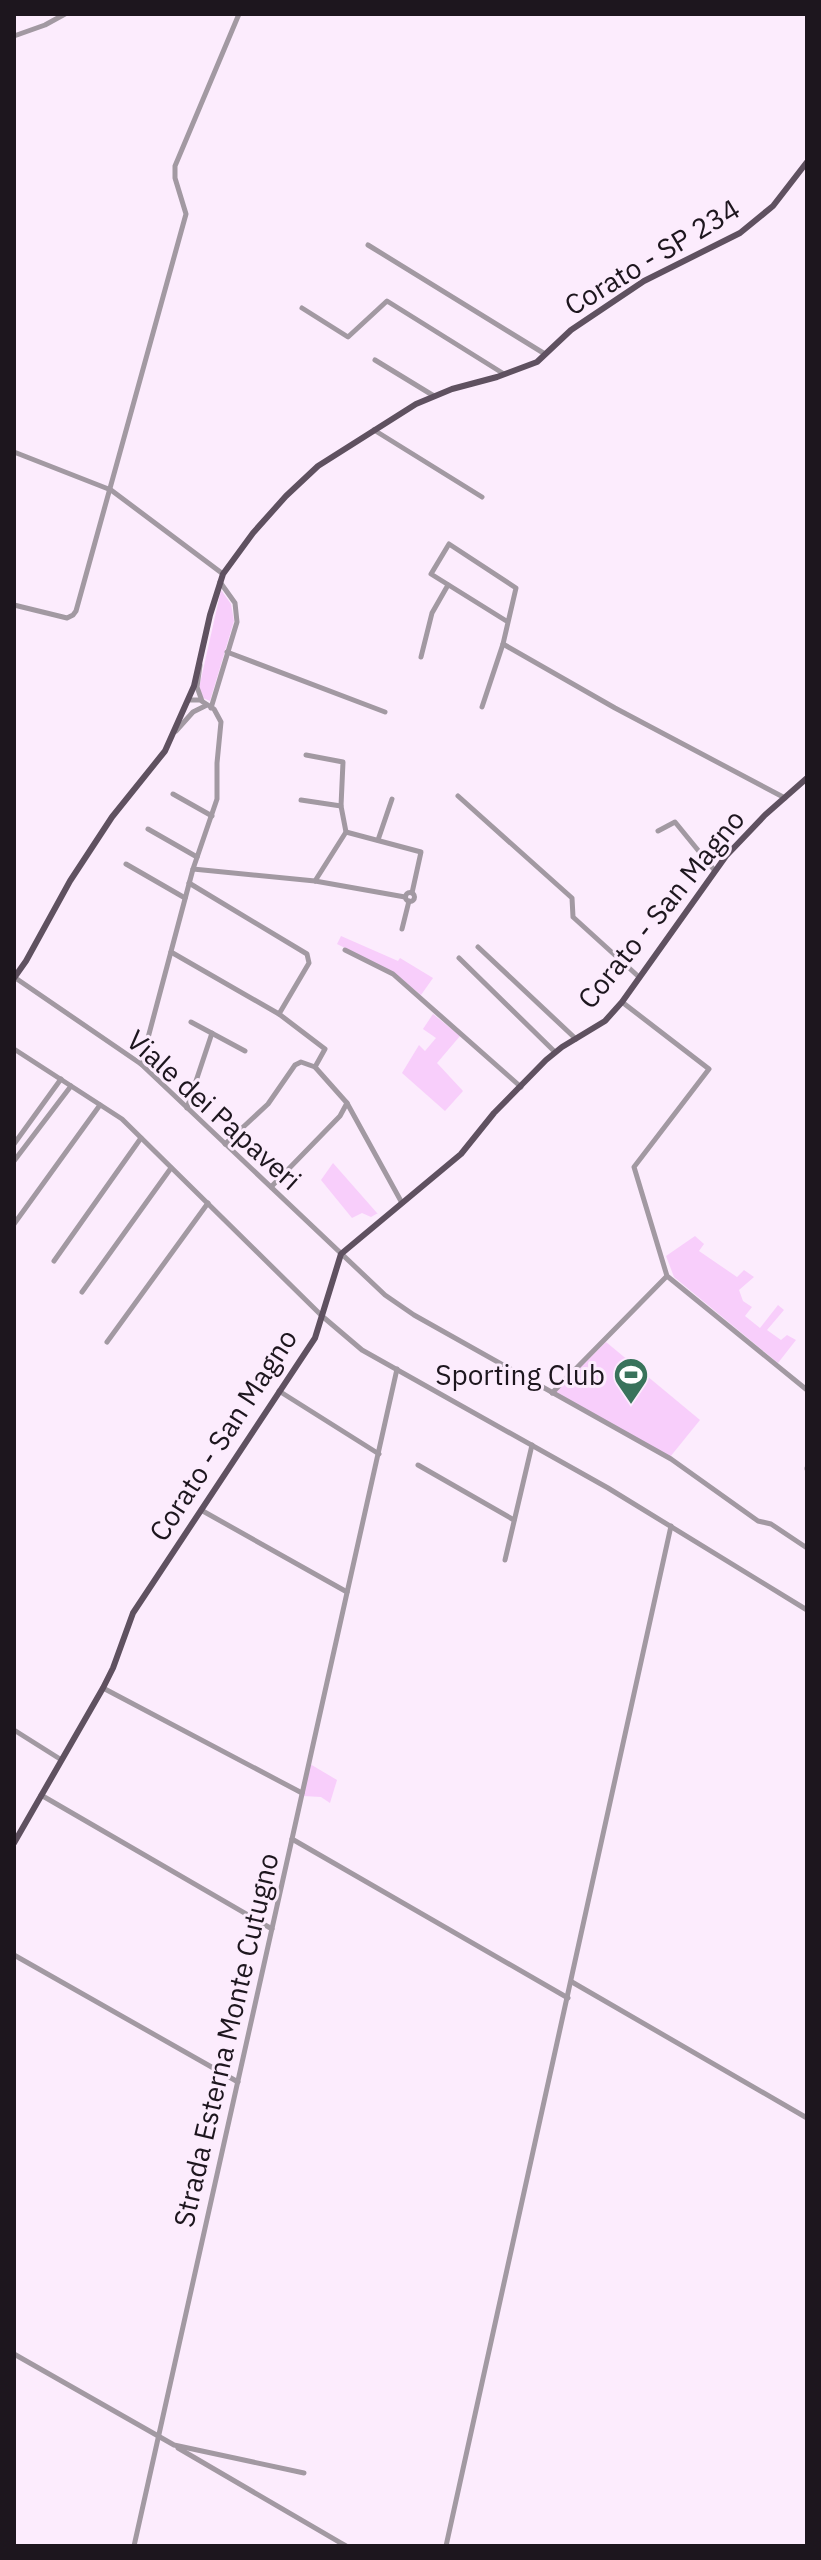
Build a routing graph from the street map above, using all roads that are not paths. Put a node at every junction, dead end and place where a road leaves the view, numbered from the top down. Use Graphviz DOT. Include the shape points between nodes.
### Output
graph roads {
  1 [pos="65,14"];
  2 [pos="239,14"];
  3 [pos="14,36"];
  4 [pos="807,162"];
  5 [pos="368,245"];
  6 [pos="302,308"];
  7 [pos="545,354"];
  8 [pos="375,360"];
  9 [pos="504,374"];
  10 [pos="434,396"];
  11 [pos="374,430"];
  12 [pos="14,452"];
  13 [pos="111,490"];
  14 [pos="482,497"];
  15 [pos="222,578"];
  16 [pos="448,585"];
  17 [pos="14,605"];
  18 [pos="508,622"];
  19 [pos="503,644"];
  20 [pos="227,652"];
  21 [pos="421,657"];
  22 [pos="200,662"];
  23 [pos="189,700"];
  24 [pos="208,707"];
  25 [pos="482,707"];
  26 [pos="385,712"];
  27 [pos="173,734"];
  28 [pos="306,755"];
  29 [pos="807,778"];
  30 [pos="173,794"];
  31 [pos="458,796"];
  32 [pos="785,798"];
  33 [pos="392,799"];
  34 [pos="301,800"];
  35 [pos="341,806"];
  36 [pos="212,816"];
  37 [pos="148,829"];
  38 [pos="658,831"];
  39 [pos="346,832"];
  40 [pos="378,840"];
  41 [pos="197,857"];
  42 [pos="126,864"];
  43 [pos="193,869"];
  44 [pos="715,871"];
  45 [pos="315,881"];
  46 [pos="189,883"];
  47 [pos="409,897"];
  48 [pos="185,898"];
  49 [pos="402,929"];
  50 [pos="478,947"];
  51 [pos="345,950"];
  52 [pos="171,952"];
  53 [pos="459,958"];
  54 [pos="639,977"];
  55 [pos="14,978"];
  56 [pos="622,1002"];
  57 [pos="279,1014"];
  58 [pos="191,1022"];
  59 [pos="212,1033"];
  60 [pos="576,1039"];
  61 [pos="14,1049"];
  62 [pos="245,1051"];
  63 [pos="555,1052"];
  64 [pos="141,1064"];
  65 [pos="315,1067"];
  66 [pos="61,1079"];
  67 [pos="71,1086"];
  68 [pos="521,1087"];
  69 [pos="347,1103"];
  70 [pos="100,1105"];
  71 [pos="187,1108"];
  72 [pos="141,1138"];
  73 [pos="14,1144"];
  74 [pos="225,1144"];
  75 [pos="14,1161"];
  76 [pos="171,1168"];
  77 [pos="271,1187"];
  78 [pos="208,1203"];
  79 [pos="402,1203"];
  80 [pos="14,1224"];
  81 [pos="341,1254"];
  82 [pos="54,1261"];
  83 [pos="667,1276"];
  84 [pos="82,1292"];
  85 [pos="322,1316"];
  86 [pos="107,1342"];
  87 [pos="397,1369"];
  88 [pos="807,1390"];
  89 [pos="279,1391"];
  90 [pos="552,1393"];
  91 [pos="532,1445"];
  92 [pos="379,1454"];
  93 [pos="418,1465"];
  94 [pos="201,1510"];
  95 [pos="514,1520"];
  96 [pos="671,1526"];
  97 [pos="807,1548"];
  98 [pos="505,1560"];
  99 [pos="347,1592"];
  100 [pos="807,1610"];
  101 [pos="103,1688"];
  102 [pos="14,1730"];
  103 [pos="60,1759"];
  104 [pos="302,1793"];
  105 [pos="41,1795"];
  106 [pos="292,1839"];
  107 [pos="14,1843"];
  108 [pos="272,1929"];
  109 [pos="14,1955"];
  110 [pos="572,1982"];
  111 [pos="568,1998"];
  112 [pos="238,2082"];
  113 [pos="807,2118"];
  114 [pos="14,2354"];
  115 [pos="158,2437"];
  116 [pos="174,2445"];
  117 [pos="304,2473"];
  118 [pos="134,2546"];
  119 [pos="346,2546"];
  120 [pos="446,2546"];
  1 -- 3 [label="street"];
  2 -- 13 [label="street" via="175,166 186,214"];
  4 -- 7 [label="main road, Corato - SP 234" via="773,206 740,233 644,281"];
  5 -- 7 [label="street"];
  6 -- 9 [label="street" via="348,337 387,301"];
  7 -- 9 [label="main road, Corato - SP 234"];
  8 -- 10 [label="street"];
  9 -- 10 [label="main road, Corato - SP 234"];
  10 -- 11 [label="main road, Corato - SP 234"];
  11 -- 14 [label="street"];
  11 -- 15 [label="main road, Corato - SP 234" via="318,466 286,496"];
  12 -- 13 [label="street"];
  13 -- 15 [label="street"];
  13 -- 17 [label="street" via="73,615"];
  15 -- 20 [label="street" via="238,611"];
  15 -- 22 [label="main road, Corato - SP 234"];
  16 -- 18 [label="street"];
  16 -- 18 [label="street" via="431,574 449,544 516,588"];
  16 -- 21 [label="street" via="432,613"];
  18 -- 19 [label="street"];
  19 -- 25 [label="street"];
  19 -- 32 [label="street"];
  20 -- 24 [label="street"];
  20 -- 26 [label="street"];
  22 -- 23 [label="main road, Corato - SP 234"];
  22 -- 24 [label="street" via="197,687"];
  23 -- 24 [label="street"];
  23 -- 27 [label="main road, Corato - SP 234"];
  24 -- 27 [label="street" via="193,712"];
  24 -- 36 [label="street" via="221,722"];
  27 -- 55 [label="main road, Corato - SP 234" via="70,881"];
  28 -- 35 [label="street" via="343,762"];
  29 -- 32 [label="main road, Corato - San Magno"];
  30 -- 36 [label="street"];
  31 -- 54 [label="street" via="572,898 573,917"];
  32 -- 44 [label="main road, Corato - San Magno"];
  33 -- 40 [label="street"];
  34 -- 35 [label="street"];
  35 -- 39 [label="street"];
  36 -- 41 [label="street"];
  37 -- 41 [label="street"];
  38 -- 44 [label="street" via="675,822"];
  39 -- 40 [label="street"];
  39 -- 45 [label="street"];
  40 -- 47 [label="street" via="421,852"];
  41 -- 43 [label="street"];
  42 -- 48 [label="street"];
  43 -- 45 [label="street"];
  43 -- 46 [label="street"];
  44 -- 54 [label="main road, Corato - San Magno"];
  45 -- 47 [label="street"];
  46 -- 48 [label="street"];
  46 -- 57 [label="street" via="307,954 309,963"];
  47 -- 49 [label="street"];
  48 -- 52 [label="street"];
  50 -- 60 [label="street"];
  51 -- 68 [label="street" via="393,974"];
  52 -- 57 [label="street"];
  52 -- 64 [label="street"];
  53 -- 63 [label="street"];
  54 -- 56 [label="main road, Corato - San Magno"];
  55 -- 64 [label="street, Viale dei Papaveri"];
  56 -- 60 [label="main road, Corato - San Magno" via="605,1021"];
  56 -- 83 [label="street" via="709,1069 634,1167"];
  57 -- 65 [label="street" via="325,1049"];
  58 -- 59 [label="street"];
  59 -- 62 [label="street"];
  59 -- 71 [label="street"];
  60 -- 63 [label="main road, Corato - San Magno"];
  61 -- 66 [label="street"];
  63 -- 68 [label="main road, Corato - San Magno"];
  64 -- 71 [label="street, Viale dei Papaveri"];
  65 -- 69 [label="street"];
  65 -- 74 [label="street" via="295,1065 268,1104"];
  66 -- 67 [label="street"];
  66 -- 73 [label="street"];
  67 -- 70 [label="street"];
  67 -- 75 [label="street"];
  68 -- 79 [label="main road, Corato - San Magno" via="461,1154"];
  69 -- 77 [label="street"];
  69 -- 79 [label="street"];
  70 -- 72 [label="street"];
  70 -- 80 [label="street"];
  71 -- 74 [label="street, Viale dei Papaveri"];
  72 -- 76 [label="street"];
  72 -- 82 [label="street"];
  74 -- 77 [label="street, Viale dei Papaveri"];
  76 -- 78 [label="street"];
  76 -- 84 [label="street"];
  77 -- 81 [label="street, Viale dei Papaveri"];
  78 -- 85 [label="street"];
  78 -- 86 [label="street"];
  79 -- 81 [label="main road, Corato - San Magno"];
  81 -- 85 [label="main road, Corato - San Magno"];
  81 -- 90 [label="street, Viale dei Papaveri" via="414,1315"];
  83 -- 88 [label="street"];
  83 -- 90 [label="street"];
  85 -- 87 [label="street" via="362,1350"];
  85 -- 89 [label="main road, Corato - San Magno" via="315,1338"];
  87 -- 91 [label="street"];
  87 -- 92 [label="street, Strada Esterna Monte Cutugno"];
  89 -- 92 [label="street"];
  89 -- 94 [label="main road, Corato - San Magno"];
  90 -- 97 [label="street, Viale dei Papaveri" via="671,1459 758,1521"];
  91 -- 95 [label="street"];
  91 -- 96 [label="street"];
  92 -- 99 [label="street, Strada Esterna Monte Cutugno"];
  93 -- 95 [label="street"];
  94 -- 99 [label="street"];
  94 -- 101 [label="main road, Corato - San Magno" via="133,1613"];
  95 -- 98 [label="street"];
  96 -- 100 [label="street"];
  96 -- 110 [label="street"];
  99 -- 104 [label="street, Strada Esterna Monte Cutugno"];
  101 -- 103 [label="main road, Corato - San Magno"];
  101 -- 104 [label="street"];
  102 -- 103 [label="street"];
  103 -- 105 [label="main road, Corato - San Magno"];
  104 -- 106 [label="street, Strada Esterna Monte Cutugno"];
  105 -- 107 [label="main road, Corato - San Magno"];
  105 -- 108 [label="street"];
  106 -- 108 [label="street, Strada Esterna Monte Cutugno"];
  106 -- 111 [label="street"];
  108 -- 112 [label="street, Strada Esterna Monte Cutugno"];
  109 -- 112 [label="street"];
  110 -- 111 [label="street"];
  110 -- 113 [label="street"];
  111 -- 120 [label="street"];
  112 -- 115 [label="street, Strada Esterna Monte Cutugno"];
  114 -- 115 [label="street"];
  115 -- 116 [label="street"];
  115 -- 118 [label="street, Strada Esterna Monte Cutugno"];
  116 -- 117 [label="street"];
  116 -- 119 [label="street"];
}
